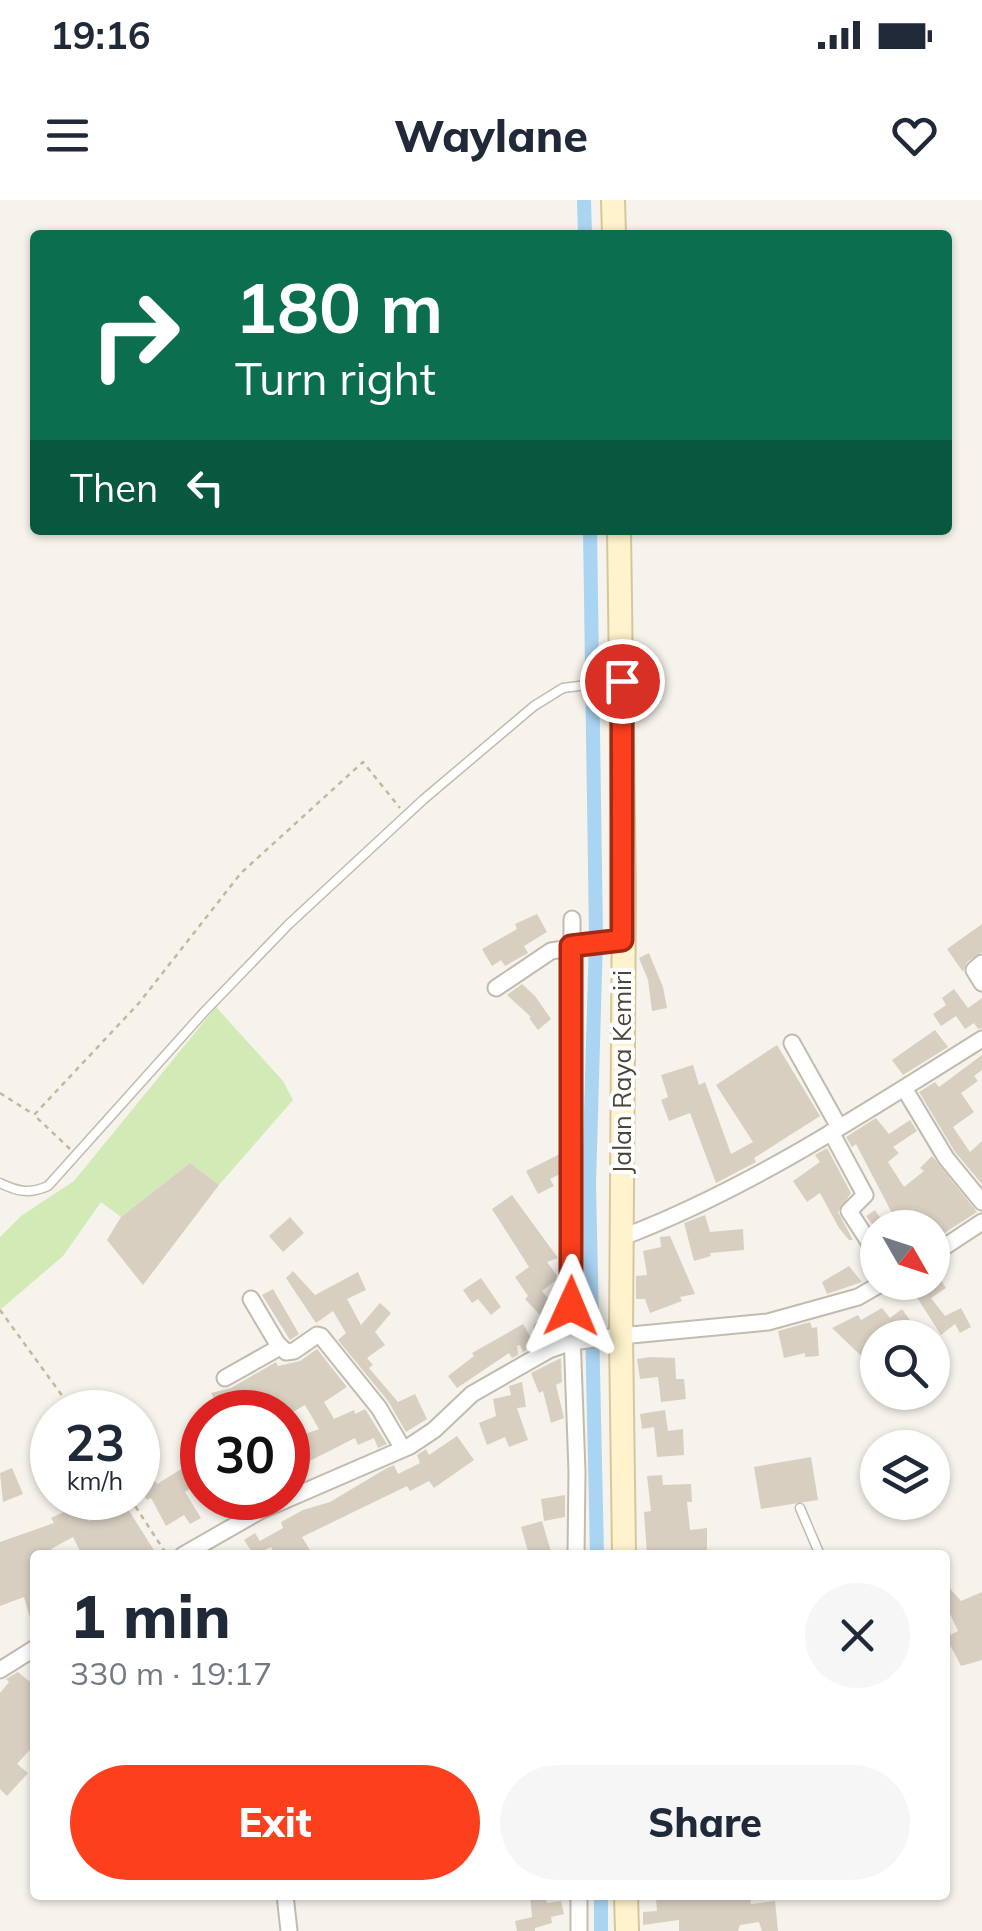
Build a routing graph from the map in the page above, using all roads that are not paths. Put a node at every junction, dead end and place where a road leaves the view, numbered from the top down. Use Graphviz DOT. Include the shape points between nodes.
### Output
graph roads {
  1 [pos="613,200"];
  2 [pos="614,230"];
  3 [pos="619,535"];
  4 [pos="614,681"];
  5 [pos="572,919"];
  6 [pos="618,940"];
  7 [pos="574,946"];
  8 [pos="982,964"];
  9 [pos="982,983"];
  10 [pos="496,988"];
  11 [pos="982,1039"];
  12 [pos="792,1043"];
  13 [pos="904,1088"];
  14 [pos="835,1129"];
  15 [pos="0,1184"];
  16 [pos="982,1202"];
  17 [pos="982,1222"];
  18 [pos="860,1229"];
  19 [pos="623,1237"];
  20 [pos="950,1243"];
  21 [pos="860,1296"];
  22 [pos="250,1299"];
  23 [pos="571,1306"];
  24 [pos="615,1336"];
  25 [pos="575,1342"];
  26 [pos="280,1347"];
  27 [pos="549,1350"];
  28 [pos="226,1378"];
  29 [pos="403,1449"];
  30 [pos="800,1508"];
  31 [pos="192,1550"];
  32 [pos="576,1550"];
  33 [pos="624,1550"];
  34 [pos="818,1550"];
  35 [pos="30,1651"];
  36 [pos="0,1670"];
  37 [pos="286,1900"];
  38 [pos="579,1900"];
  39 [pos="626,1900"];
  40 [pos="289,1931"];
  41 [pos="579,1931"];
  42 [pos="627,1931"];
  1 -- 2 [label="main road"];
  3 -- 4 [label="main road, Jalan Raya Kemiri"];
  4 -- 6 [label="main road, Jalan Raya Kemiri"];
  4 -- 15 [label="lane" via="564,688 534,706 424,799 204,1010 48,1186 33,1193"];
  5 -- 7 [label="street"];
  6 -- 7 [label="street"];
  6 -- 19 [label="main road, Jalan Raya Kemiri"];
  7 -- 10 [label="street" via="544,954"];
  7 -- 23 [label="street"];
  8 -- 9 [label="street" via="974,970"];
  11 -- 13 [label="street"];
  12 -- 14 [label="street"];
  13 -- 14 [label="street"];
  13 -- 16 [label="street"];
  14 -- 18 [label="street" via="865,1195 848,1211"];
  14 -- 19 [label="street" via="697,1206"];
  17 -- 20 [label="street"];
  19 -- 24 [label="main road, Jalan Raya Kemiri"];
  21 -- 24 [label="street" via="768,1322"];
  22 -- 26 [label="street"];
  23 -- 25 [label="street"];
  23 -- 27 [label="street" via="542,1330"];
  24 -- 25 [label="street"];
  24 -- 33 [label="main road, Jalan Raya Kemiri"];
  25 -- 27 [label="street"];
  25 -- 32 [label="street"];
  26 -- 28 [label="street"];
  26 -- 29 [label="street" via="294,1351 321,1336"];
  27 -- 29 [label="street" via="484,1385"];
  29 -- 31 [label="street" via="260,1511"];
  30 -- 34 [label="lane"];
  35 -- 36 [label="street"];
  37 -- 40 [label="street"];
  38 -- 41 [label="street"];
  39 -- 42 [label="main road"];
}
